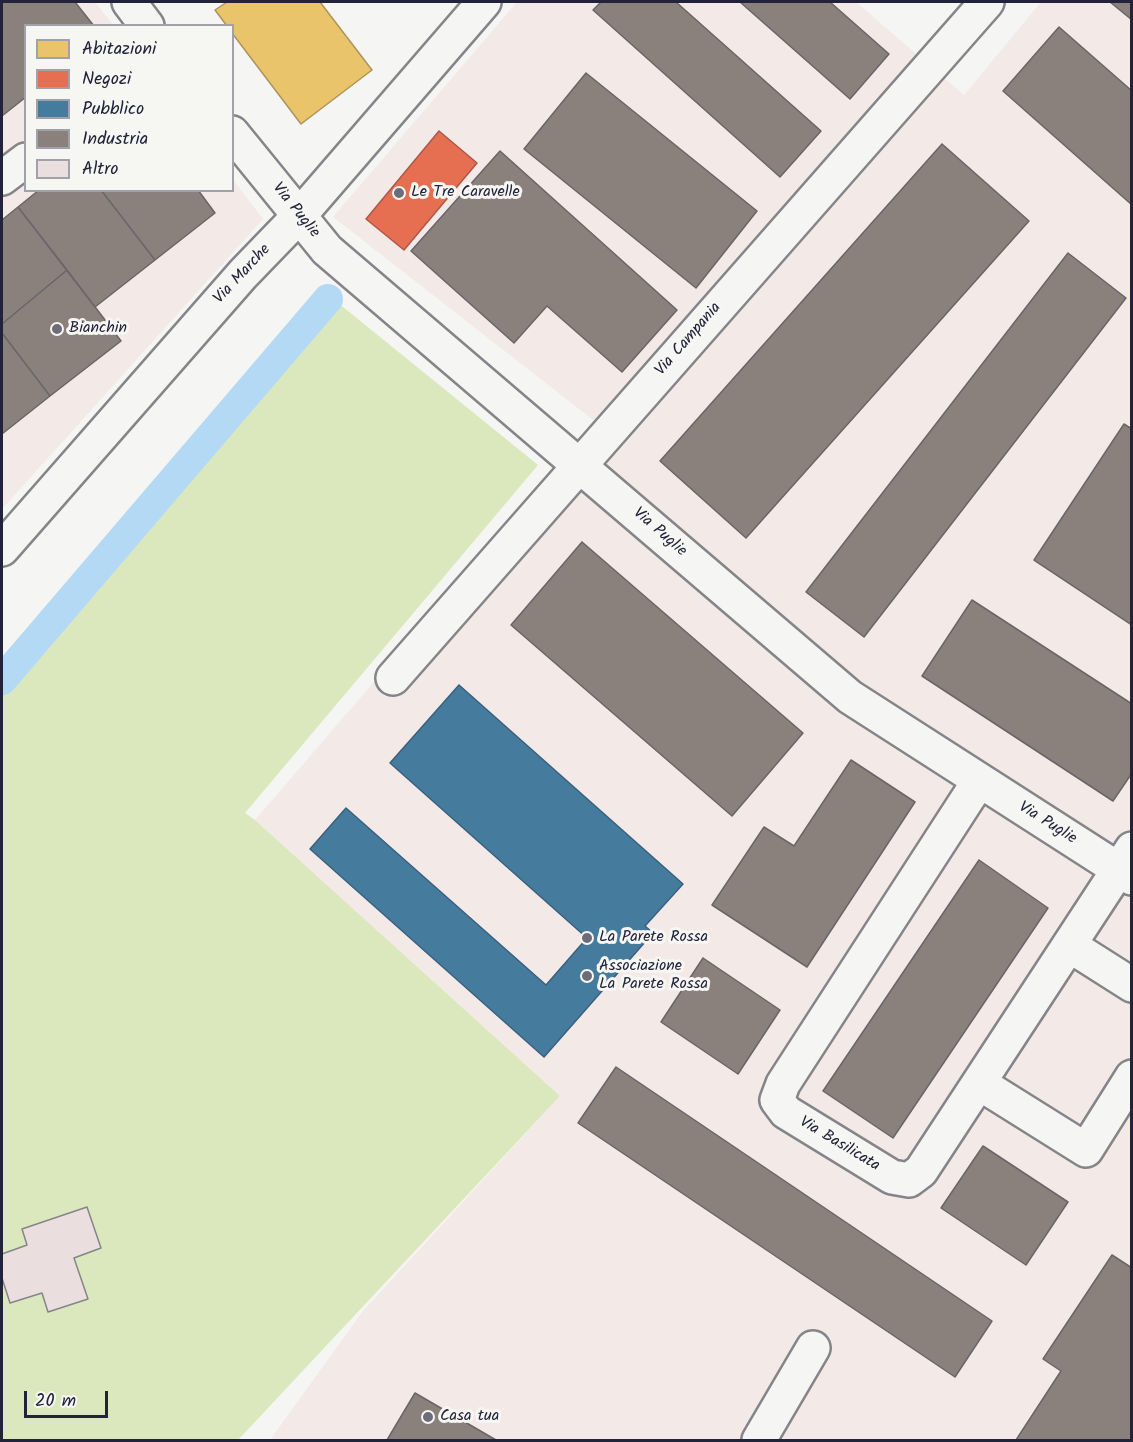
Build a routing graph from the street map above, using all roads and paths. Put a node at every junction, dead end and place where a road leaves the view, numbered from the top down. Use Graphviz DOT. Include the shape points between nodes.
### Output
graph roads {
  1 [pos="483,2"];
  2 [pos="987,2"];
  3 [pos="234,136"];
  4 [pos="24,162"];
  5 [pos="2,178"];
  6 [pos="298,216"];
  7 [pos="579,465"];
  8 [pos="2,549"];
  9 [pos="393,678"];
  10 [pos="979,781"];
  11 [pos="1127,865"];
  12 [pos="1068,945"];
  13 [pos="1131,985"];
  14 [pos="1131,1077"];
  15 [pos="978,1083"];
  16 [pos="813,1348"];
  17 [pos="759,1440"];
  1 -- 6 [label="street, Via Marche"];
  2 -- 7 [label="street, Via Campania"];
  3 -- 6 [label="street, Via Puglie"];
  4 -- 5 [label="street"];
  6 -- 7 [label="street, Via Puglie" via="327,250"];
  6 -- 8 [label="street, Via Marche"];
  7 -- 9 [label="street, Via Campania"];
  7 -- 10 [label="street, Via Puglie" via="850,697"];
  10 -- 11 [label="street, Via Puglie"];
  10 -- 15 [label="street, Via Basilicata" via="783,1084 777,1100 786,1112 892,1177 909,1180 921,1171"];
  11 -- 12 [label="street, Via Basilicata"];
  12 -- 13 [label="street"];
  12 -- 15 [label="street, Via Basilicata"];
  14 -- 15 [label="street" via="1086,1150"];
  16 -- 17 [label="street"];
}
